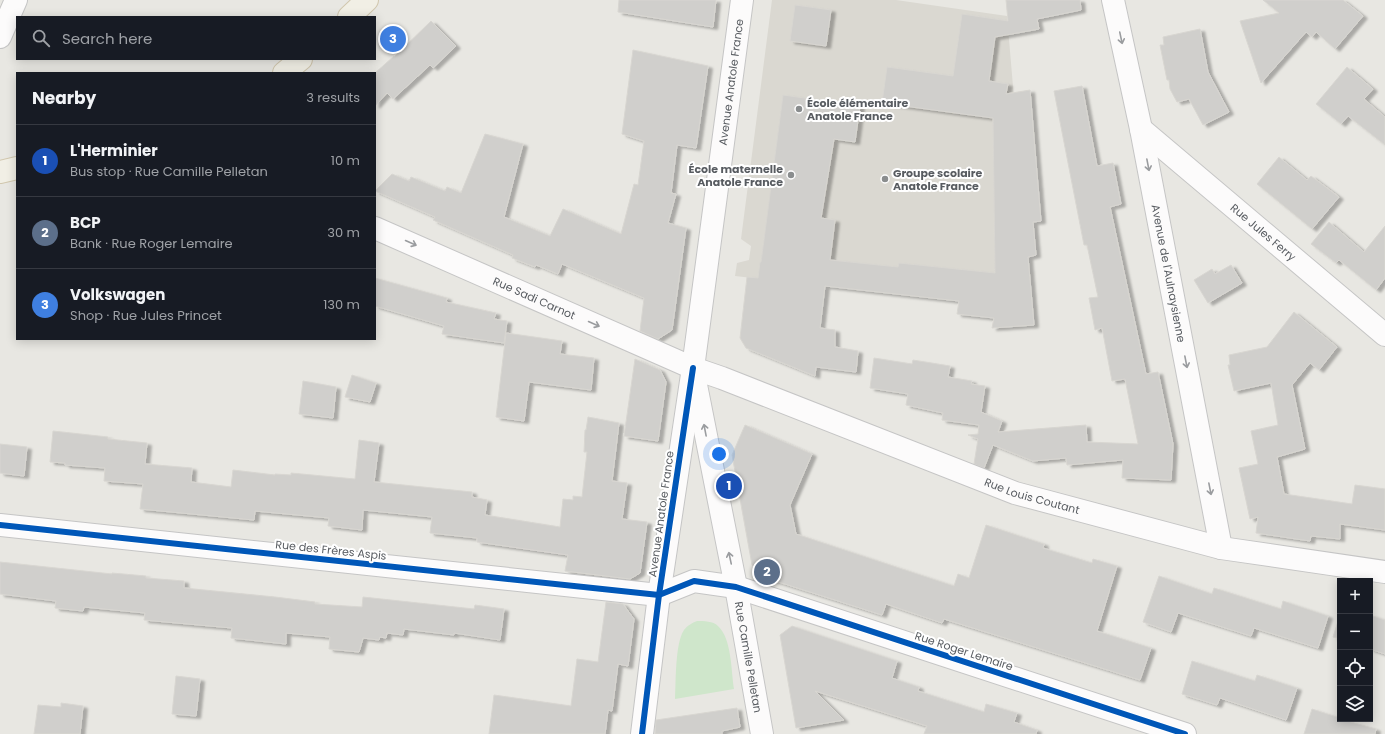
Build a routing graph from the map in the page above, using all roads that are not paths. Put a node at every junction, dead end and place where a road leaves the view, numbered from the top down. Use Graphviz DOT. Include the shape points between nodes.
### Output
graph roads {
  1 [pos="16,0"];
  2 [pos="367,0"];
  3 [pos="742,0"];
  4 [pos="1113,0"];
  5 [pos="350,16"];
  6 [pos="0,37"];
  7 [pos="300,60"];
  8 [pos="285,72"];
  9 [pos="1141,129"];
  10 [pos="16,168"];
  11 [pos="0,172"];
  12 [pos="376,228"];
  13 [pos="1385,335"];
  14 [pos="693,368"];
  15 [pos="0,526"];
  16 [pos="1221,548"];
  17 [pos="1385,572"];
  18 [pos="736,587"];
  19 [pos="659,595"];
  20 [pos="642,734"];
  21 [pos="762,734"];
  22 [pos="1186,734"];
  1 -- 6 [label="street"];
  2 -- 5 [label="main road"];
  3 -- 14 [label="street, Avenue Anatole France"];
  4 -- 9 [label="street, Avenue de l'Aulnaysienne, one-way"];
  7 -- 8 [label="main road"];
  9 -- 13 [label="street, Rue Jules Ferry"];
  9 -- 16 [label="street, Avenue de l'Aulnaysienne, one-way"];
  10 -- 11 [label="main road"];
  12 -- 14 [label="street, Rue Sadi Carnot, one-way"];
  14 -- 16 [label="street, Rue Louis Coutant" via="1015,492"];
  18 -- 14 [label="street, Rue Camille Pelletan, one-way"];
  14 -- 19 [label="street, Avenue Anatole France"];
  15 -- 19 [label="street, Rue des Frères Aspis"];
  16 -- 17 [label="street, Rue Louis Coutant"];
  18 -- 19 [label="street, Rue Roger Lemaire" via="694,581"];
  18 -- 21 [label="street, Rue Camille Pelletan"];
  18 -- 22 [label="street, Rue Roger Lemaire"];
  19 -- 20 [label="street, Avenue Anatole France"];
}
